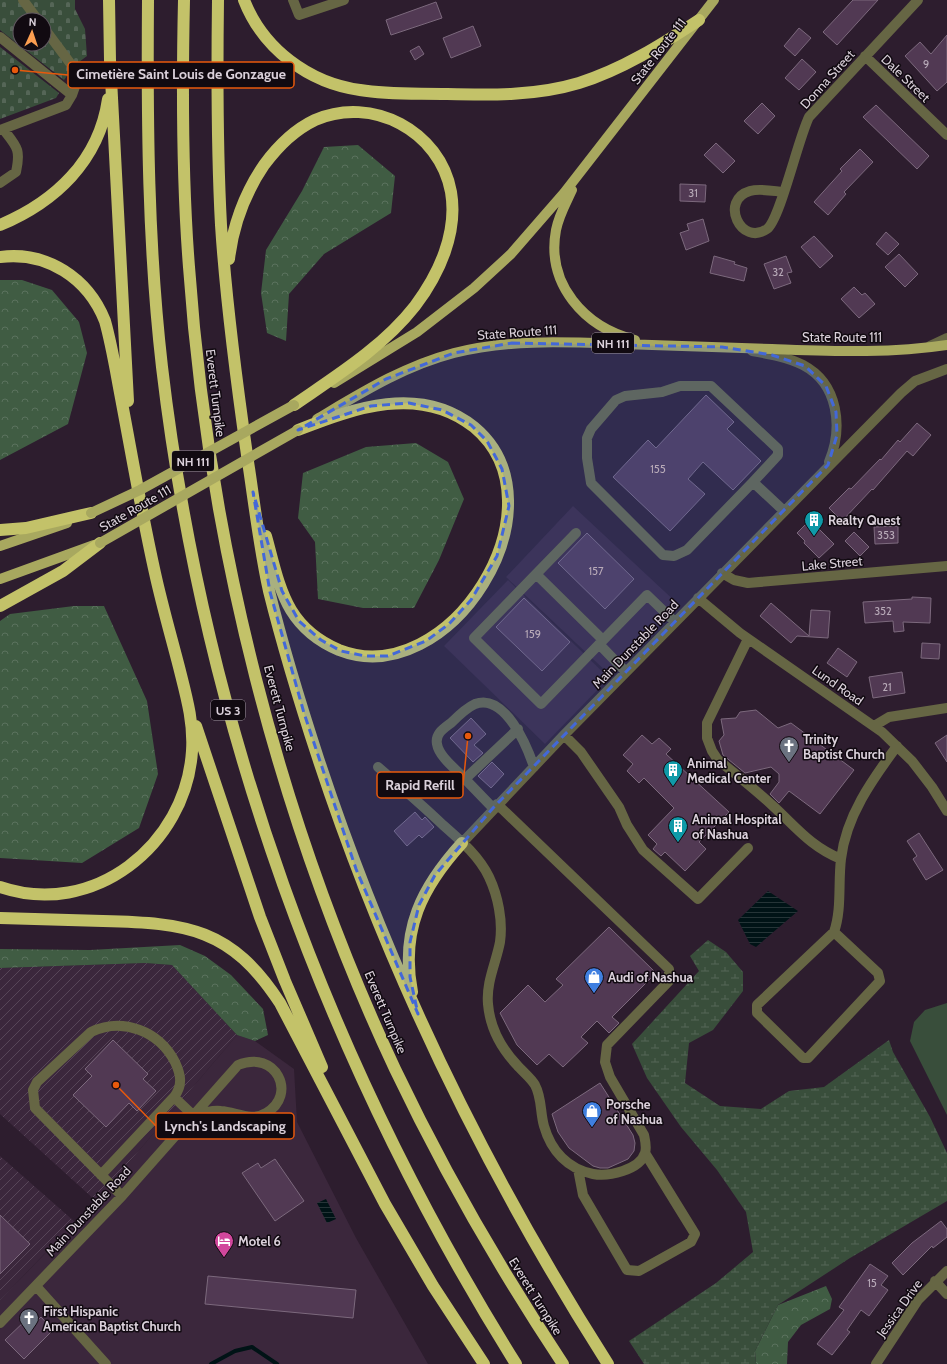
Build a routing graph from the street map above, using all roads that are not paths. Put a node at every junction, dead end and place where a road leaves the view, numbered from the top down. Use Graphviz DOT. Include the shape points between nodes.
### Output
graph roads {
  1 [pos="23,0"];
  2 [pos="109,0"];
  3 [pos="148,0"];
  4 [pos="184,0"];
  5 [pos="218,0"];
  6 [pos="244,0"];
  7 [pos="293,0"];
  8 [pos="344,0"];
  9 [pos="714,0"];
  10 [pos="918,0"];
  11 [pos="32,12"];
  12 [pos="699,20"];
  13 [pos="0,38"];
  14 [pos="52,39"];
  15 [pos="865,56"];
  16 [pos="110,60"];
  17 [pos="72,95"];
  18 [pos="2,129"];
  19 [pos="947,135"];
  20 [pos="593,156"];
  21 [pos="0,183"];
  22 [pos="784,192"];
  23 [pos="0,225"];
  24 [pos="0,257"];
  25 [pos="227,300"];
  26 [pos="947,338"];
  27 [pos="659,345"];
  28 [pos="947,345"];
  29 [pos="722,347"];
  30 [pos="924,348"];
  31 [pos="947,369"];
  32 [pos="294,405"];
  33 [pos="298,430"];
  34 [pos="828,465"];
  35 [pos="754,482"];
  36 [pos="252,492"];
  37 [pos="141,499"];
  38 [pos="784,511"];
  39 [pos="90,513"];
  40 [pos="0,530"];
  41 [pos="576,533"];
  42 [pos="100,543"];
  43 [pos="0,546"];
  44 [pos="947,566"];
  45 [pos="722,573"];
  46 [pos="536,574"];
  47 [pos="0,579"];
  48 [pos="698,598"];
  49 [pos="0,606"];
  50 [pos="675,622"];
  51 [pos="748,639"];
  52 [pos="601,642"];
  53 [pos="626,672"];
  54 [pos="188,701"];
  55 [pos="947,708"];
  56 [pos="874,726"];
  57 [pos="518,729"];
  58 [pos="564,735"];
  59 [pos="897,746"];
  60 [pos="378,767"];
  61 [pos="534,767"];
  62 [pos="465,779"];
  63 [pos="495,806"];
  64 [pos="947,811"];
  65 [pos="462,843"];
  66 [pos="748,848"];
  67 [pos="841,859"];
  68 [pos="0,887"];
  69 [pos="0,918"];
  70 [pos="99,920"];
  71 [pos="0,922"];
  72 [pos="834,932"];
  73 [pos="418,1014"];
  74 [pos="174,1097"];
  75 [pos="194,1116"];
  76 [pos="645,1153"];
  77 [pos="365,1167"];
  78 [pos="578,1169"];
  79 [pos="101,1175"];
  80 [pos="122,1196"];
  81 [pos="947,1271"];
  82 [pos="935,1281"];
  83 [pos="36,1286"];
  84 [pos="947,1294"];
  85 [pos="0,1323"];
  86 [pos="106,1364"];
  87 [pos="484,1364"];
  88 [pos="516,1364"];
  89 [pos="563,1364"];
  90 [pos="608,1364"];
  91 [pos="876,1364"];
  1 -- 11 [label="street"];
  2 -- 16 [label="highway"];
  3 -- 88 [label="highway, US 3" via="148,178 162,366 192,557 227,705 251,792 285,891 316,975 354,1065 442,1240"];
  4 -- 89 [label="highway, Everett Turnpike / US 3" via="184,171 189,269 198,366 229,558 266,714 320,886 355,977 394,1067 481,1233"];
  5 -- 25 [label="highway" via="219,162"];
  6 -- 12 [label="highway" via="267,39 280,53 304,71 340,86 380,92 500,95 565,87 625,65"];
  7 -- 8 [label="street" via="299,15"];
  9 -- 12 [label="main road, State Route 111 / NH 111"];
  10 -- 15 [label="street, Donna Street"];
  12 -- 20 [label="main road, State Route 111 / NH 111"];
  13 -- 17 [label="street"];
  14 -- 17 [label="street" via="79,75"];
  15 -- 19 [label="street, Dale Street"];
  15 -- 22 [label="street, Donna Street" via="809,118 802,130"];
  16 -- 23 [label="highway" via="105,112 96,137 81,164 72,177 49,198 23,215"];
  16 -- 37 [label="highway" via="125,366"];
  17 -- 18 [label="street" via="66,105"];
  18 -- 21 [label="street" via="14,144 19,156 16,172"];
  20 -- 27 [label="main road" via="568,198 558,223 555,248 559,277 571,300 596,324 623,337"];
  20 -- 32 [label="main road, State Route 111 / NH 111" via="549,212 511,254 456,304 398,346"];
  22 -- 22 [label="street, Donna Street" via="757,190 744,193 739,197 734,209 736,221 744,230 750,232 768,228 775,219"];
  24 -- 37 [label="highway" via="24,256 59,267 81,283 98,304 108,330"];
  25 -- 32 [label="highway" via="231,245 242,207 262,168 295,132 315,120 330,115 368,113 404,126 417,134 433,151 447,177 452,198 452,216 445,249 429,286 415,307 390,333 362,357"];
  25 -- 36 [label="highway"];
  26 -- 30 [label="street"];
  27 -- 29 [label="main road, State Route 111 / NH 111"];
  27 -- 33 [label="main road, State Route 111 / NH 111" via="530,342 488,346 454,353 419,364 386,379"];
  28 -- 30 [label="main road, State Route 111 / NH 111"];
  29 -- 30 [label="main road, State Route 111 / NH 111" via="859,352"];
  29 -- 34 [label="street, Main Dunstable Road" via="789,359 805,366 821,379 830,394 837,418 836,440"];
  31 -- 34 [label="street, Main Dunstable Road" via="910,384"];
  32 -- 39 [label="main road, State Route 111 / NH 111, bridge" via="145,487"];
  33 -- 36 [label="highway" via="352,410 399,403 418,404 442,410 457,416 476,430 491,447 502,469 507,483 509,506 500,548 478,591 442,630 422,644 403,652 373,657 334,648 309,631 287,603"];
  33 -- 42 [label="main road, State Route 111 / NH 111, bridge"];
  34 -- 38 [label="street, Main Dunstable Road"];
  35 -- 35 [label="street" via="687,550 674,556 664,555 590,483 587,438 591,429 616,400 625,396 662,392 680,386 711,386 778,449 778,455"];
  35 -- 38 [label="street"];
  36 -- 73 [label="highway" via="270,592 308,727 359,875"];
  37 -- 54 [label="highway" via="160,596"];
  38 -- 45 [label="street, Main Dunstable Road"];
  39 -- 40 [label="highway" via="48,524"];
  39 -- 43 [label="main road, State Route 111 / NH 111"];
  41 -- 46 [label="street"];
  42 -- 47 [label="main road, State Route 111 / NH 111"];
  42 -- 49 [label="highway" via="63,571"];
  44 -- 45 [label="street, Lake Street" via="748,583 734,580"];
  45 -- 48 [label="street, Main Dunstable Road"];
  46 -- 52 [label="street"];
  46 -- 52 [label="street" via="474,638 541,704"];
  48 -- 50 [label="street, Main Dunstable Road"];
  48 -- 51 [label="street, Lund Road"];
  50 -- 52 [label="street" via="647,595"];
  50 -- 53 [label="street, Main Dunstable Road"];
  51 -- 56 [label="street, Lund Road"];
  51 -- 67 [label="street" via="707,723 707,738 712,750 718,760 774,806 811,842 824,852"];
  52 -- 53 [label="street"];
  53 -- 58 [label="street, Main Dunstable Road"];
  54 -- 68 [label="highway" via="192,750 186,786 168,827 146,852 120,873 80,889 45,894"];
  54 -- 77 [label="highway" via="285,982"];
  55 -- 56 [label="street" via="890,717"];
  56 -- 59 [label="street, Lund Road"];
  57 -- 61 [label="street"];
  57 -- 62 [label="street"];
  57 -- 62 [label="street" via="495,706 487,703 468,708 440,732 436,739 437,746"];
  58 -- 61 [label="street, Main Dunstable Road"];
  58 -- 66 [label="street" via="581,752 619,807 642,850 698,899"];
  59 -- 64 [label="street, Lund Road" via="932,787"];
  59 -- 67 [label="street" via="874,778 856,811"];
  60 -- 65 [label="street"];
  61 -- 63 [label="street, Main Dunstable Road"];
  62 -- 63 [label="street"];
  63 -- 65 [label="street, Main Dunstable Road"];
  63 -- 76 [label="street" via="669,969 669,981 606,1045 605,1062 610,1077 644,1135"];
  65 -- 73 [label="highway" via="431,881 414,921 409,970"];
  65 -- 78 [label="street" via="489,876 499,908 500,942 490,980 490,1021 496,1037 512,1061 534,1084 539,1096 544,1126 551,1143 568,1165"];
  67 -- 72 [label="street" via="838,922"];
  69 -- 70 [label="highway"];
  70 -- 71 [label="highway"];
  70 -- 77 [label="highway" via="161,923 191,929 220,942 245,960 265,981 286,1013"];
  72 -- 72 [label="street" via="878,973 880,981 808,1058 803,1058 757,1013 757,1005"];
  73 -- 90 [label="highway" via="459,1101 502,1183 544,1259"];
  74 -- 75 [label="street"];
  74 -- 79 [label="street"];
  74 -- 79 [label="street" via="181,1082 179,1070 170,1052 145,1032 117,1025 101,1027 91,1032 37,1082 33,1090 35,1108"];
  75 -- 75 [label="street, Main Dunstable Road" via="238,1065 256,1061 265,1063 278,1076 281,1084 278,1102 265,1114 256,1117 220,1110"];
  75 -- 80 [label="street, Main Dunstable Road"];
  76 -- 78 [label="street" via="630,1168 616,1174 602,1175"];
  76 -- 78 [label="street" via="695,1234 691,1242 639,1271 628,1270 607,1236 583,1195"];
  77 -- 87 [label="highway" via="408,1244"];
  79 -- 80 [label="street"];
  80 -- 83 [label="street, Main Dunstable Road"];
  81 -- 82 [label="street, Jessica Drive"];
  82 -- 84 [label="street"];
  82 -- 91 [label="street, Jessica Drive" via="910,1312"];
  83 -- 85 [label="street, Main Dunstable Road"];
  83 -- 86 [label="street"];
}
